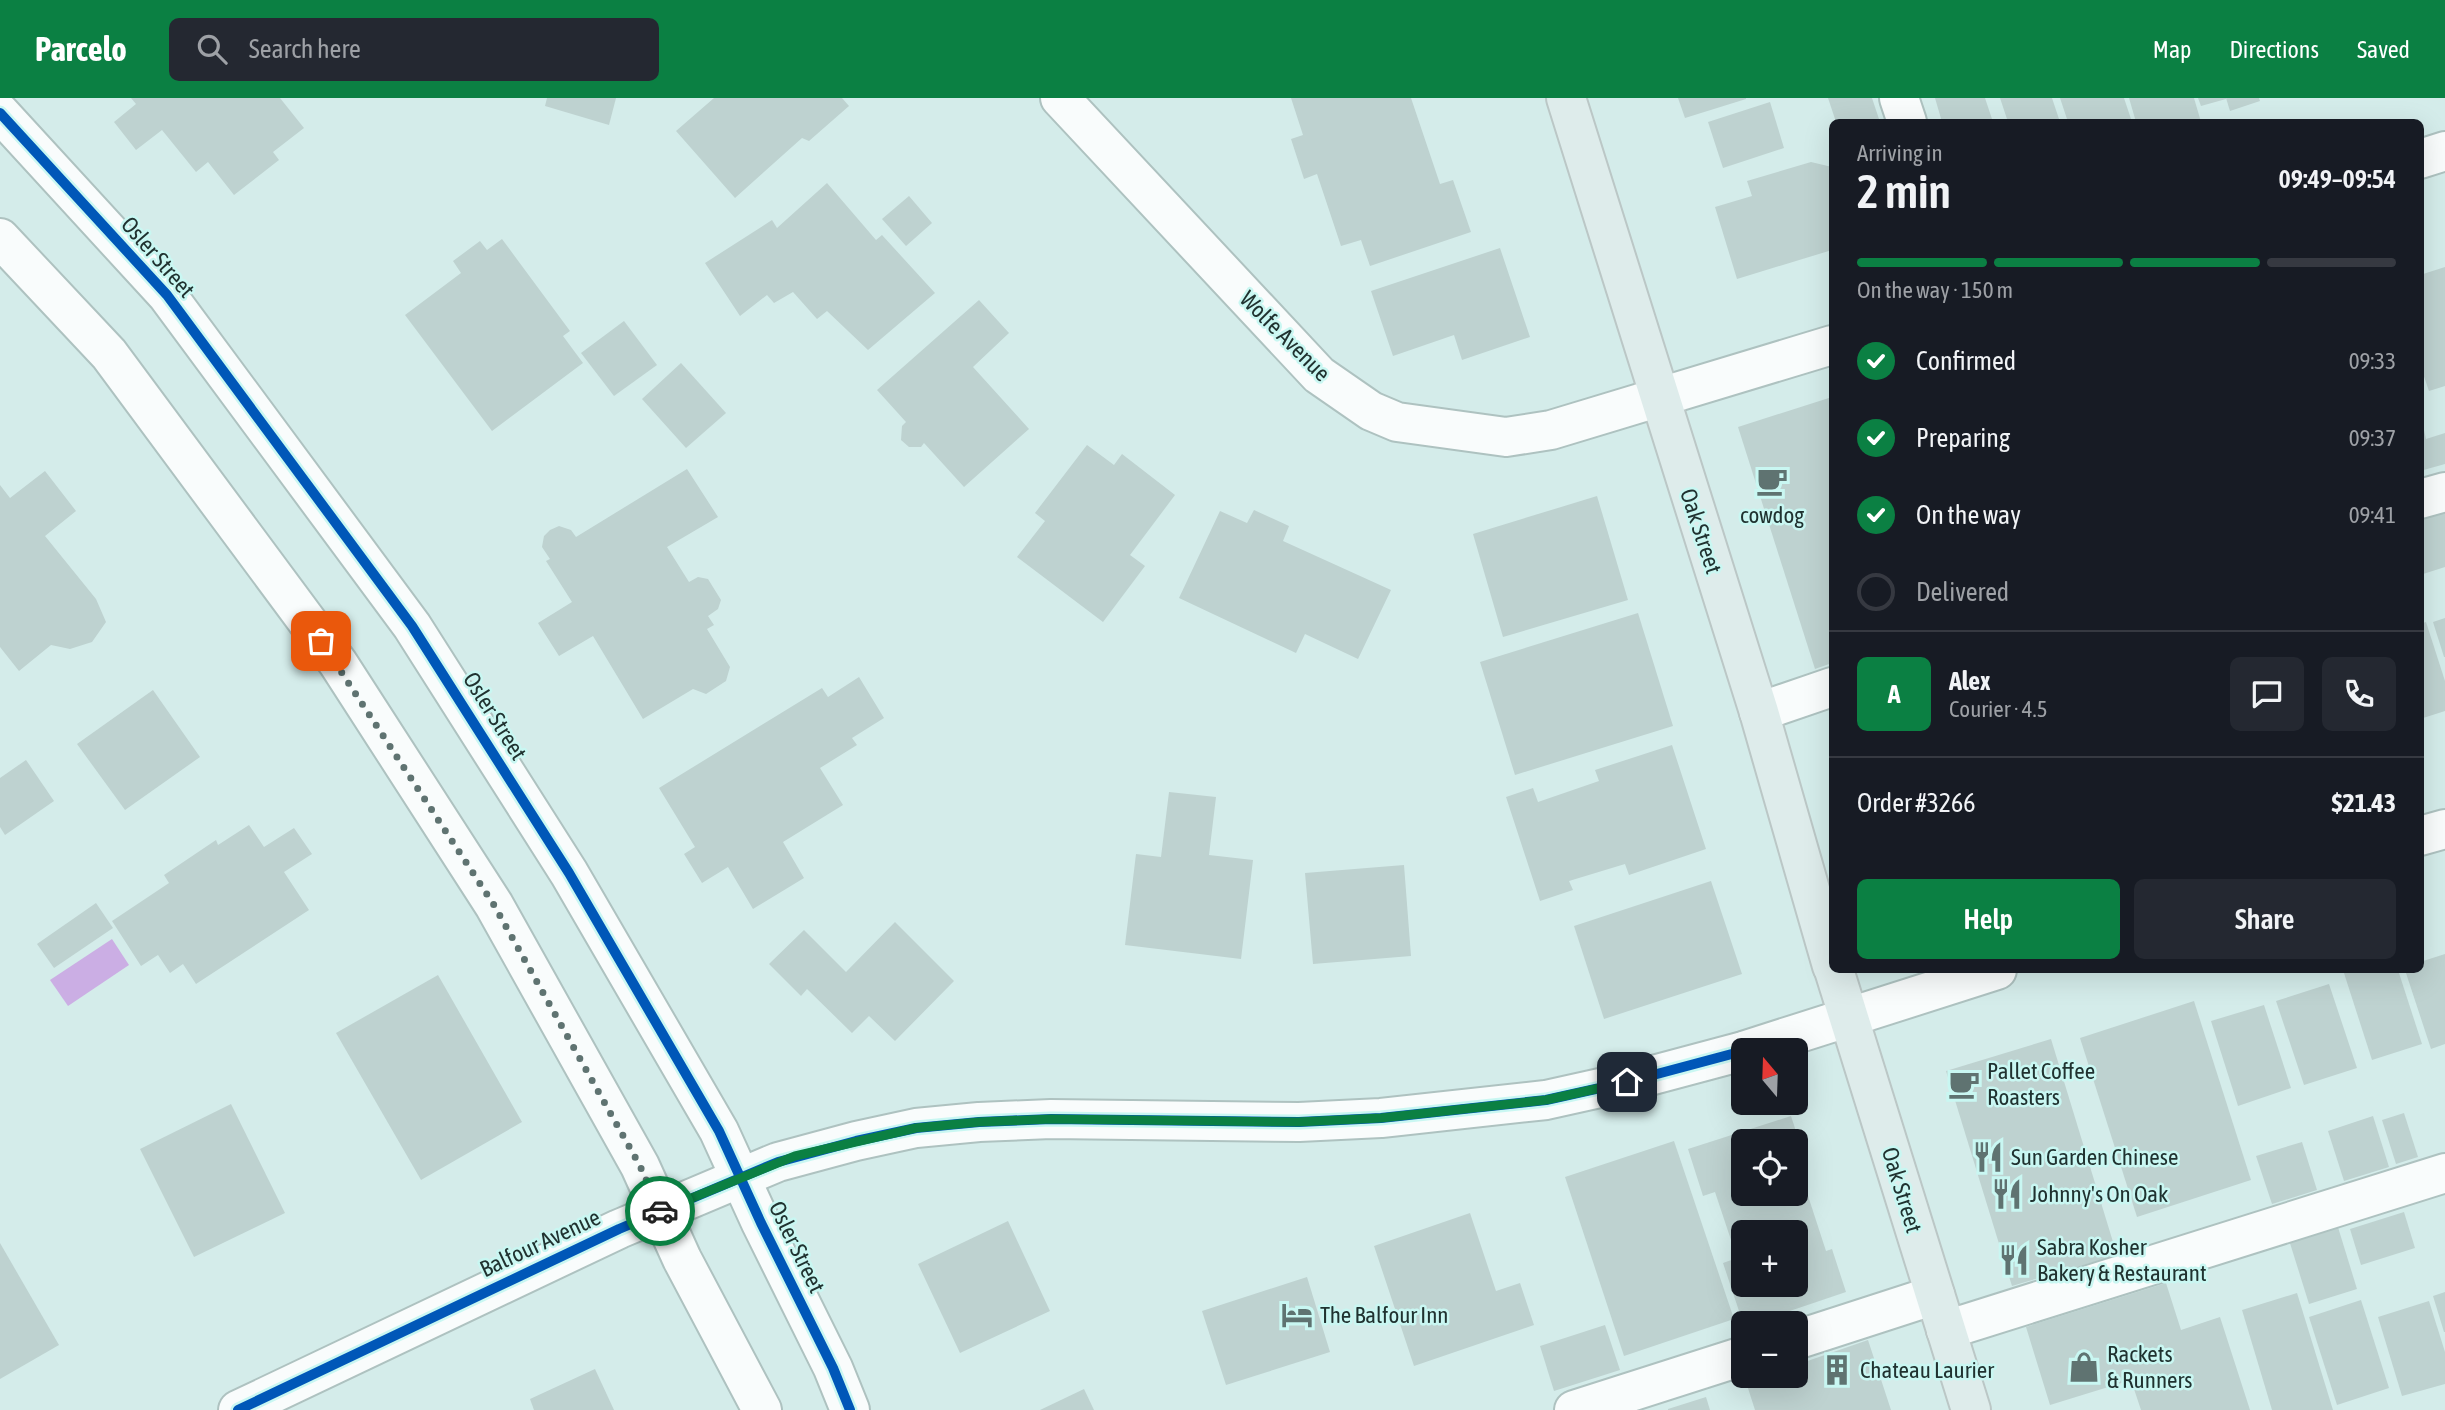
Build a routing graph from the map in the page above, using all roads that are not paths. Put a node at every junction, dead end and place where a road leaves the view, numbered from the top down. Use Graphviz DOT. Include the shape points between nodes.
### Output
graph roads {
  1 [pos="1061,98"];
  2 [pos="1566,98"];
  3 [pos="1899,98"];
  4 [pos="0,113"];
  5 [pos="1906,119"];
  6 [pos="2445,151"];
  7 [pos="2424,158"];
  8 [pos="0,238"];
  9 [pos="1829,346"];
  10 [pos="1659,397"];
  11 [pos="2445,492"];
  12 [pos="2424,498"];
  13 [pos="1829,688"];
  14 [pos="1759,712"];
  15 [pos="2445,829"];
  16 [pos="2424,835"];
  17 [pos="1829,954"];
  18 [pos="1834,973"];
  19 [pos="1988,973"];
  20 [pos="1848,1018"];
  21 [pos="1783,1038"];
  22 [pos="1731,1054"];
  23 [pos="2445,1173"];
  24 [pos="741,1178"];
  25 [pos="660,1212"];
  26 [pos="1941,1313"];
  27 [pos="1808,1338"];
  28 [pos="1731,1360"];
  29 [pos="239,1410"];
  30 [pos="762,1410"];
  31 [pos="850,1410"];
  32 [pos="1574,1410"];
  33 [pos="1971,1410"];
  1 -- 10 [label="street, Wolfe Avenue" via="1319,375 1371,411 1397,422 1506,437 1551,430"];
  2 -- 10 [label="main road, Oak Street"];
  3 -- 5 [label="street"];
  4 -- 24 [label="street, Osler Street" via="167,295 412,626 569,873 719,1131"];
  6 -- 7 [label="street"];
  8 -- 25 [label="street" via="109,354 338,663 494,905 640,1166"];
  9 -- 10 [label="street, Wolfe Avenue"];
  10 -- 14 [label="main road, Oak Street"];
  11 -- 12 [label="street"];
  13 -- 14 [label="street"];
  14 -- 17 [label="main road, Oak Street"];
  15 -- 16 [label="street"];
  18 -- 20 [label="main road, Oak Street"];
  19 -- 20 [label="street, Balfour Avenue"];
  20 -- 21 [label="street, Balfour Avenue"];
  20 -- 26 [label="main road, Oak Street"];
  22 -- 24 [label="street, Balfour Avenue" via="1546,1100 1381,1118 1298,1122 1051,1119 916,1128 795,1156"];
  23 -- 26 [label="street"];
  24 -- 25 [label="street, Balfour Avenue"];
  24 -- 31 [label="street, Osler Street"];
  25 -- 29 [label="street, Balfour Avenue"];
  25 -- 30 [label="street"];
  26 -- 27 [label="street"];
  26 -- 33 [label="main road, Oak Street"];
  28 -- 32 [label="street"];
}
